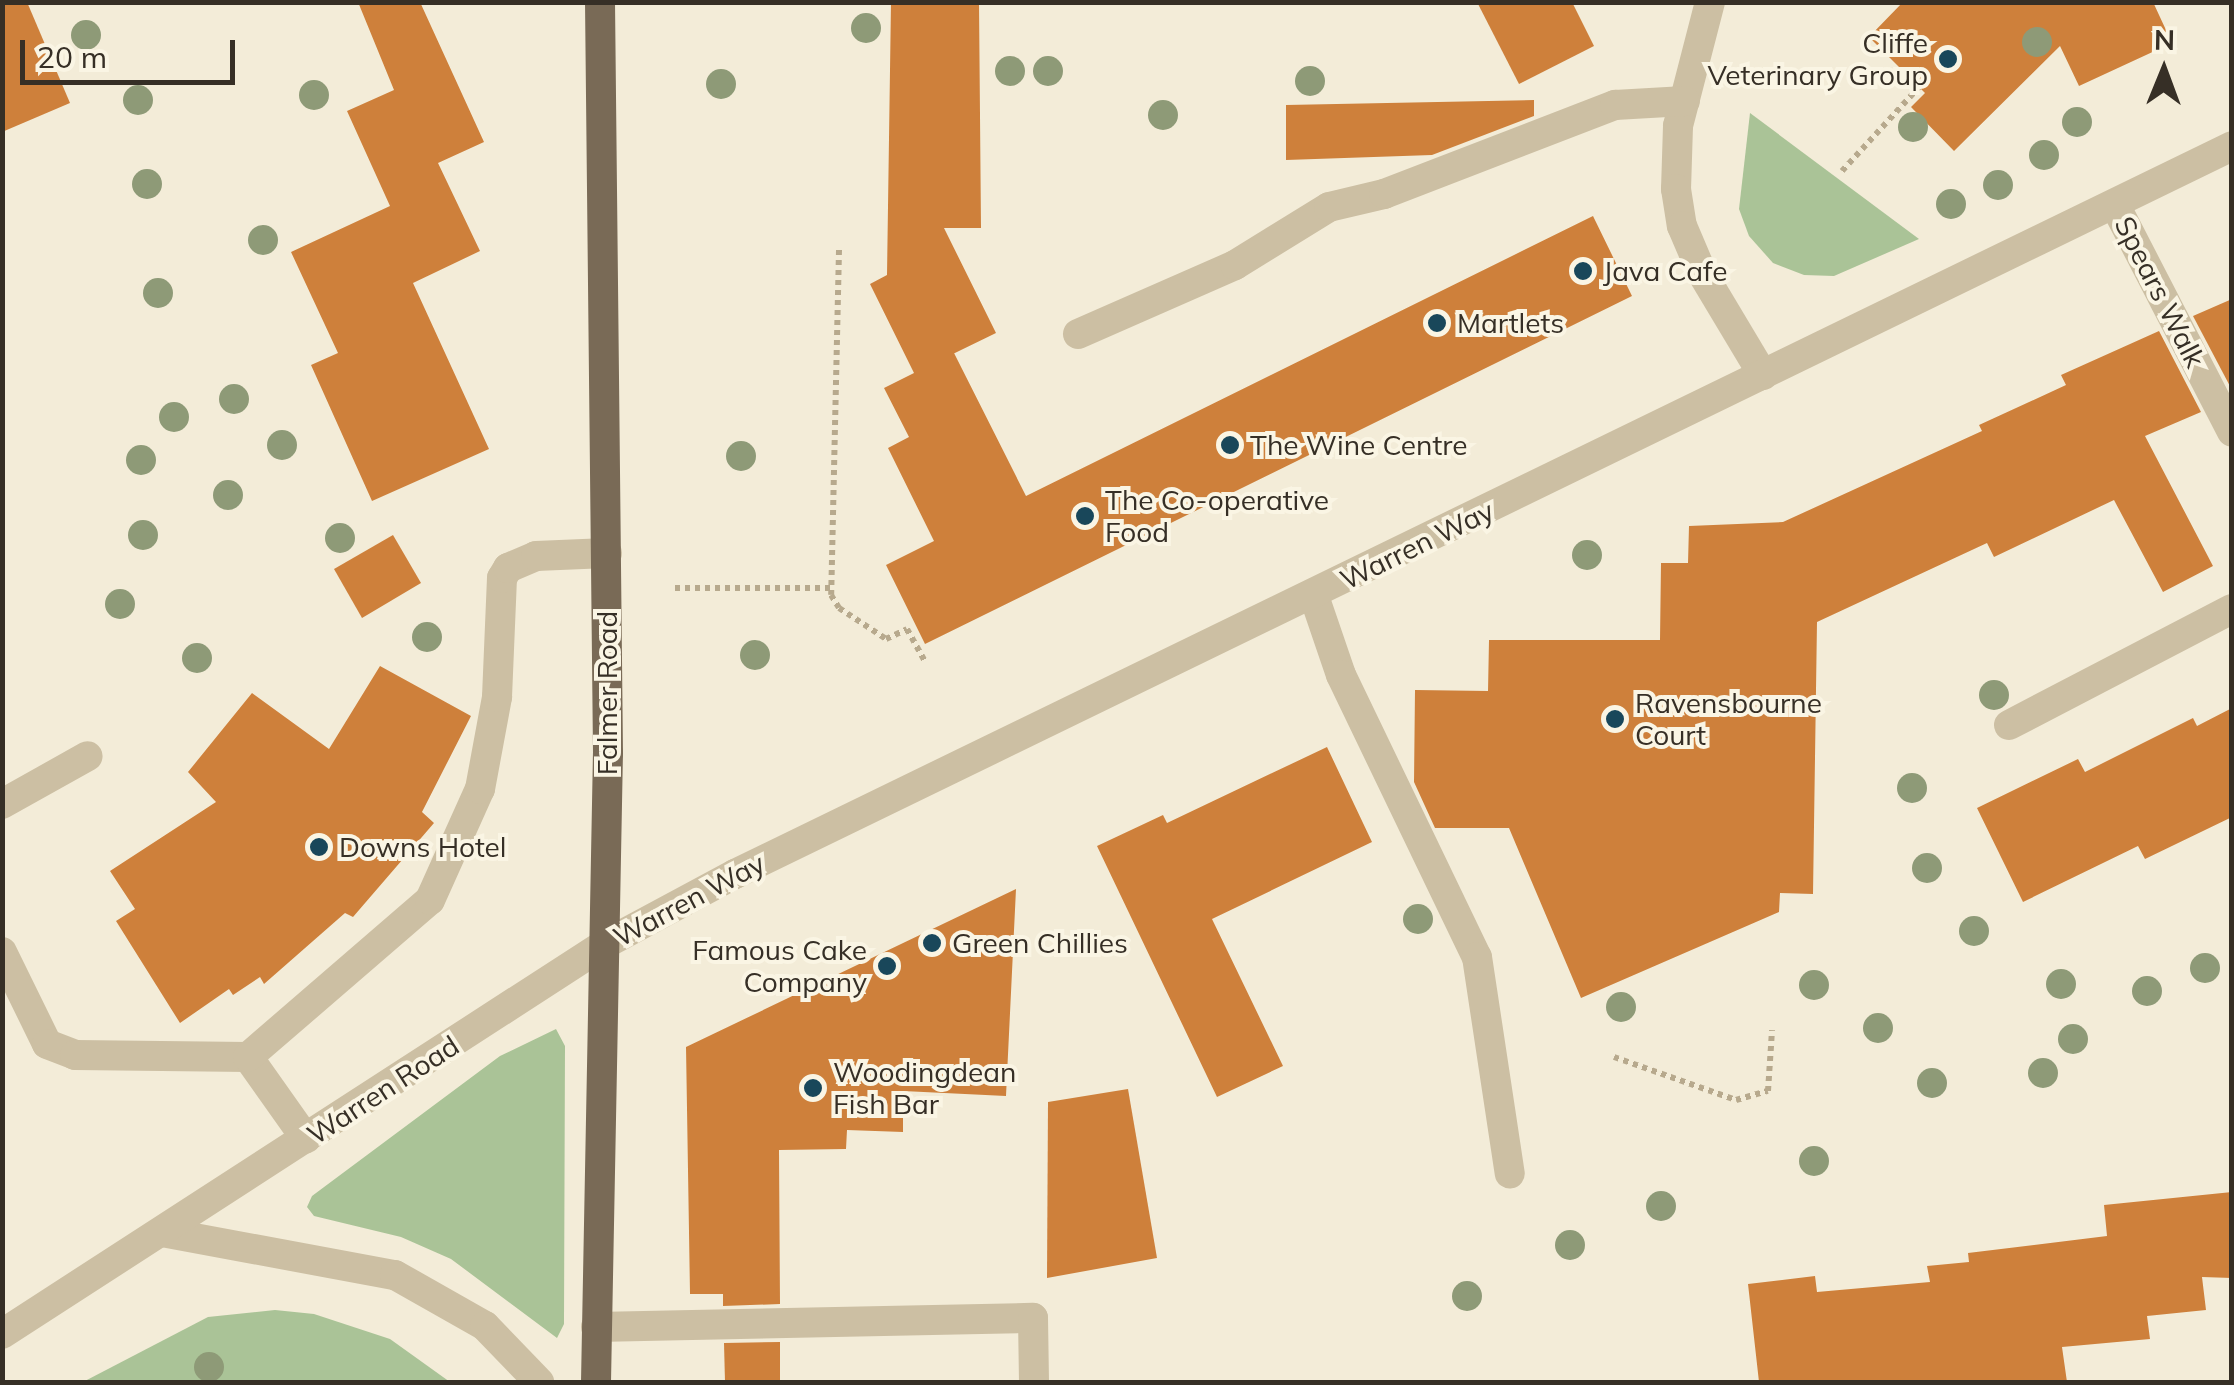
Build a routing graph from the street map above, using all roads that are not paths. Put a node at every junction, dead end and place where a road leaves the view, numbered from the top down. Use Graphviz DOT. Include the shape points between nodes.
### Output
graph roads {
  1 [pos="600,2"];
  2 [pos="1710,2"];
  3 [pos="1686,101"];
  4 [pos="2232,146"];
  5 [pos="2115,205"];
  6 [pos="1078,334"];
  7 [pos="1763,374"];
  8 [pos="2232,432"];
  9 [pos="606,552"];
  10 [pos="1314,596"];
  11 [pos="2232,608"];
  12 [pos="2009,725"];
  13 [pos="88,756"];
  14 [pos="2,804"];
  15 [pos="603,945"];
  16 [pos="2,952"];
  17 [pos="248,1057"];
  18 [pos="306,1140"];
  19 [pos="1510,1174"];
  20 [pos="162,1232"];
  21 [pos="596,1327"];
  22 [pos="2,1334"];
  23 [pos="539,1382"];
  24 [pos="596,1382"];
  25 [pos="1034,1382"];
  1 -- 9 [label="main road, Falmer Road"];
  2 -- 3 [label="street"];
  3 -- 6 [label="street" via="1615,105 1384,194 1329,207 1235,265"];
  3 -- 7 [label="street" via="1674,174 1682,226"];
  4 -- 5 [label="street, Warren Way"];
  5 -- 7 [label="street, Warren Way"];
  5 -- 8 [label="street, Spears Walk"];
  7 -- 10 [label="street, Warren Way"];
  9 -- 15 [label="main road, Falmer Road"];
  9 -- 17 [label="street" via="536,556 508,568 502,578 497,698 480,789 430,900"];
  10 -- 15 [label="street, Warren Way" via="770,856"];
  10 -- 19 [label="street" via="1342,675 1477,957"];
  11 -- 12 [label="street"];
  13 -- 14 [label="street"];
  15 -- 18 [label="street, Warren Road"];
  15 -- 21 [label="main road, Falmer Road"];
  16 -- 17 [label="street" via="47,1044 76,1056"];
  17 -- 18 [label="street"];
  18 -- 20 [label="street, Warren Road"];
  20 -- 22 [label="street, Warren Road"];
  20 -- 23 [label="street" via="395,1275 485,1326"];
  21 -- 24 [label="main road, Falmer Road"];
  21 -- 25 [label="street" via="1033,1318"];
}
